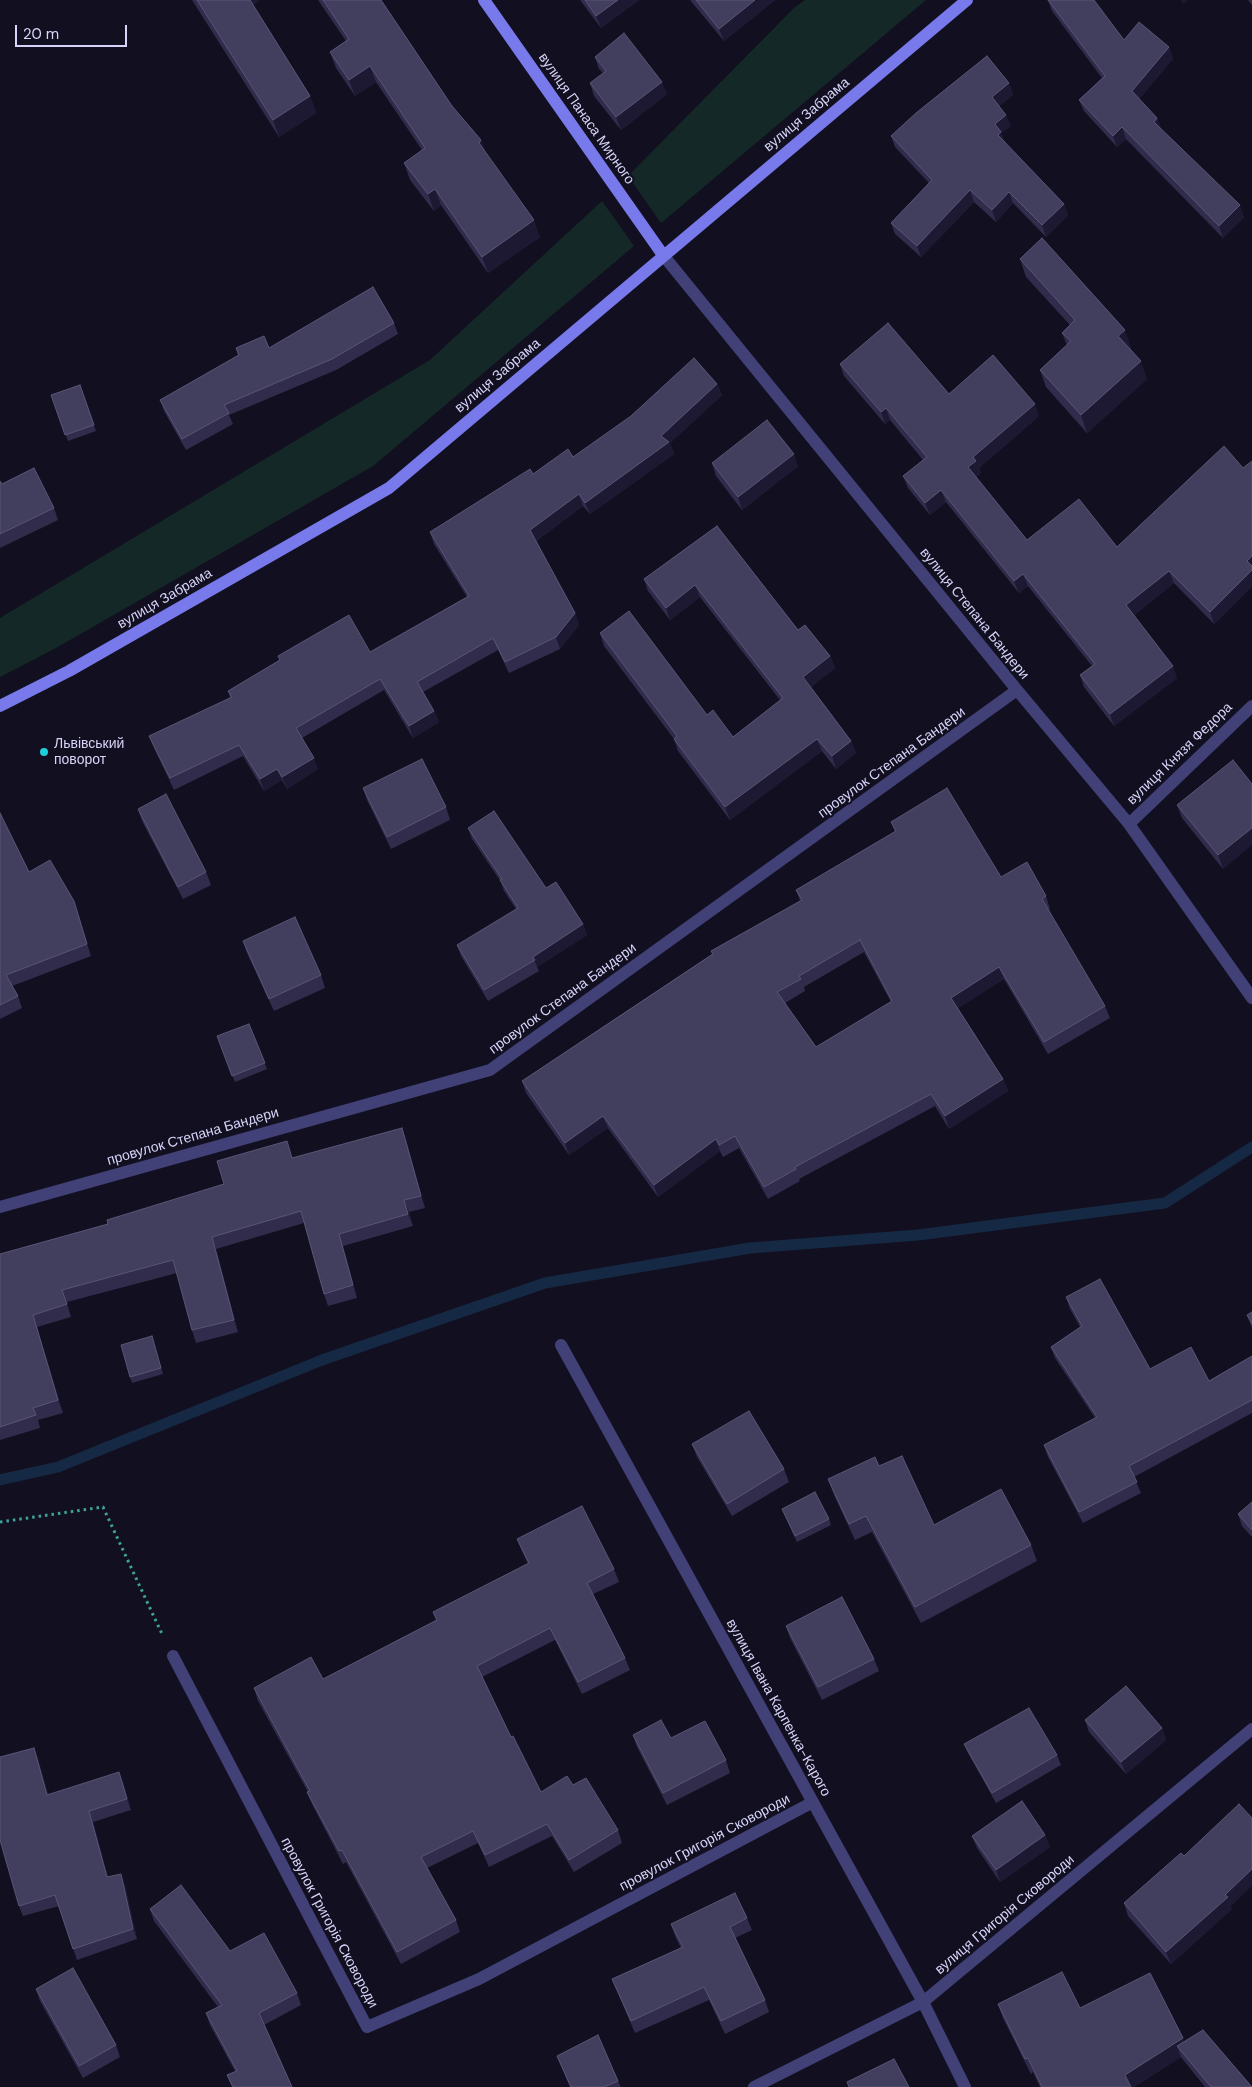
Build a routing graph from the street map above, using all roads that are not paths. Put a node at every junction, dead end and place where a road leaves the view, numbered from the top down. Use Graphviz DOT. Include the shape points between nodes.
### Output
graph roads {
  1 [pos="484,0"];
  2 [pos="967,0"];
  3 [pos="663,255"];
  4 [pos="1017,690"];
  5 [pos="0,706"];
  6 [pos="1252,706"];
  7 [pos="1129,824"];
  8 [pos="1252,998"];
  9 [pos="0,1207"];
  10 [pos="561,1345"];
  11 [pos="173,1656"];
  12 [pos="1252,1729"];
  13 [pos="813,1802"];
  14 [pos="923,2002"];
  15 [pos="754,2087"];
  16 [pos="965,2087"];
  1 -- 3 [label="main road, вулиця Панаса Мирного"];
  2 -- 3 [label="main road, вулиця Забрама"];
  3 -- 4 [label="street, вулиця Степана Бандери"];
  3 -- 5 [label="main road, вулиця Забрама" via="389,488 69,671"];
  4 -- 7 [label="street, вулиця Степана Бандери"];
  4 -- 9 [label="street, провулок Степана Бандери" via="490,1070"];
  6 -- 7 [label="street, вулиця Князя Федора"];
  7 -- 8 [label="street, вулиця Степана Бандери"];
  10 -- 13 [label="street, вулиця Івана Карпенка-Карого"];
  11 -- 13 [label="street, провулок Григорія Сковороди" via="367,2027 479,1979"];
  12 -- 14 [label="street, вулиця Григорія Сковороди"];
  13 -- 14 [label="street, вулиця Івана Карпенка-Карого"];
  14 -- 15 [label="street, вулиця Григорія Сковороди"];
  14 -- 16 [label="street, вулиця Івана Карпенка-Карого"];
}
